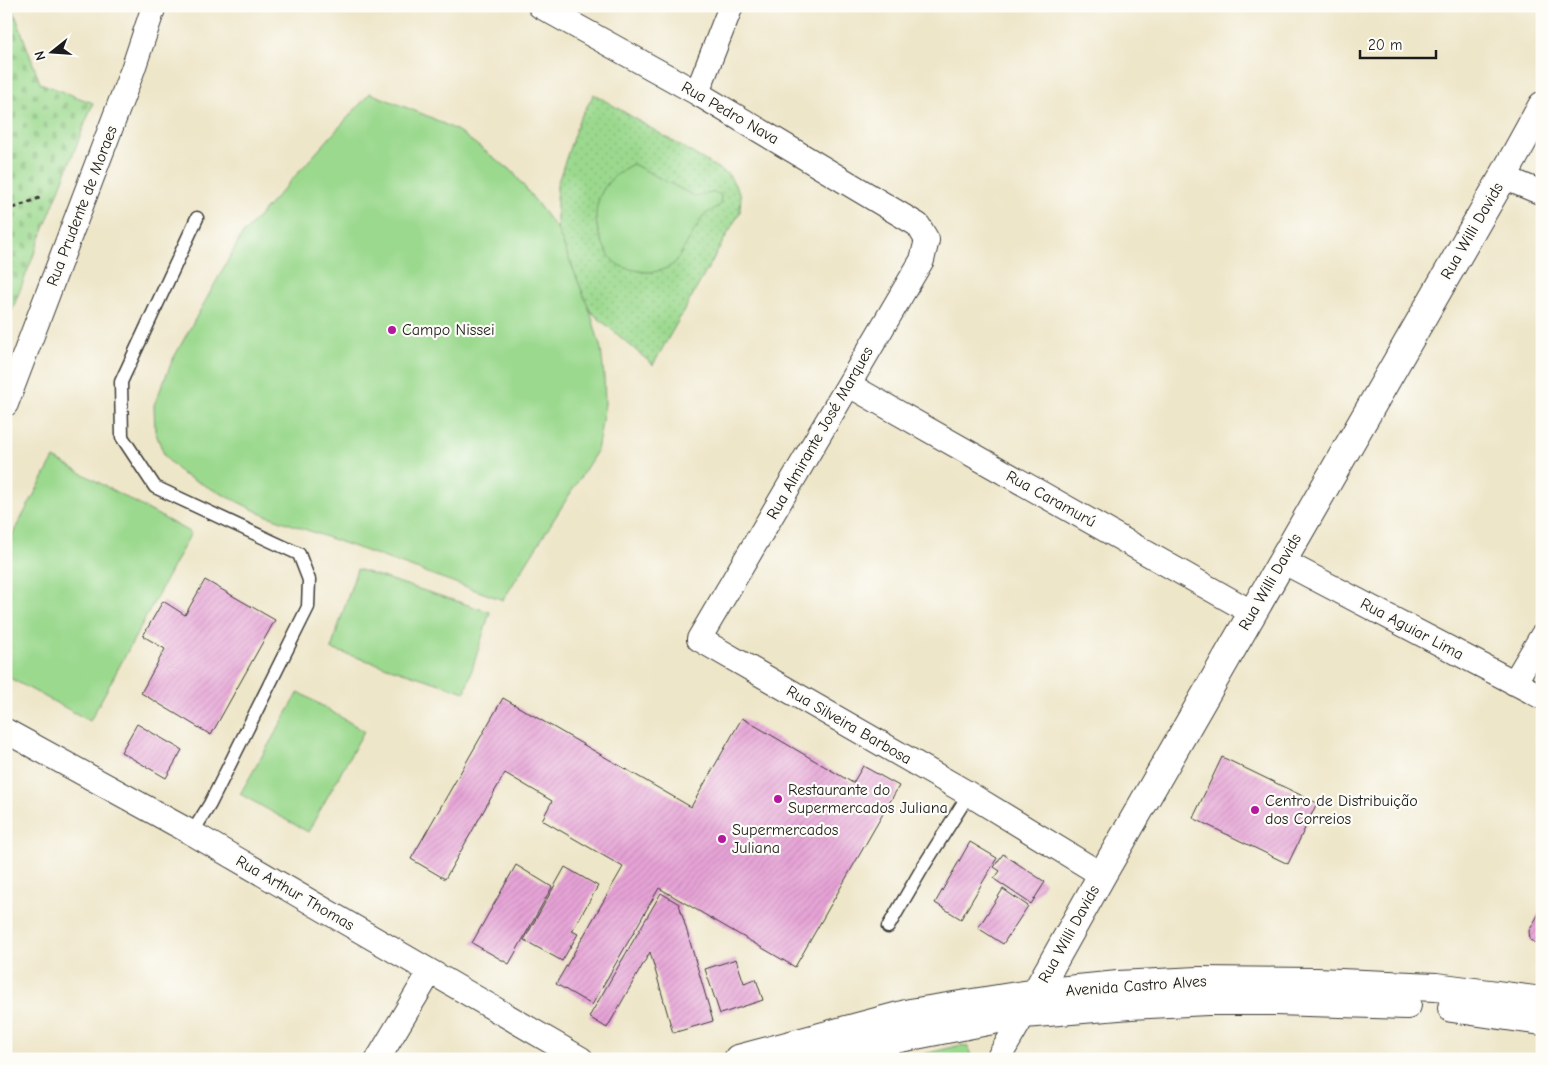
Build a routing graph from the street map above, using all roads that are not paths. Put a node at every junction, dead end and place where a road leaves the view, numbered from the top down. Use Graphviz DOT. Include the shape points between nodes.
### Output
graph roads {
  1 [pos="154,6"];
  2 [pos="540,6"];
  3 [pos="731,6"];
  4 [pos="697,94"];
  5 [pos="1542,106"];
  6 [pos="1503,177"];
  7 [pos="1542,193"];
  8 [pos="197,218"];
  9 [pos="918,225"];
  10 [pos="848,385"];
  11 [pos="6,404"];
  12 [pos="1282,560"];
  13 [pos="1253,613"];
  14 [pos="1542,636"];
  15 [pos="699,639"];
  16 [pos="1514,683"];
  17 [pos="1542,697"];
  18 [pos="6,731"];
  19 [pos="969,794"];
  20 [pos="192,834"];
  21 [pos="1102,875"];
  22 [pos="888,927"];
  23 [pos="430,972"];
  24 [pos="1436,996"];
  25 [pos="1542,1001"];
  26 [pos="1031,1003"];
  27 [pos="1542,1022"];
  28 [pos="825,1050"];
  29 [pos="378,1059"];
  30 [pos="582,1059"];
  31 [pos="738,1059"];
  32 [pos="998,1059"];
  1 -- 11 [label="street, Rua Prudente de Moraes"];
  2 -- 4 [label="street, Rua Pedro Nava"];
  3 -- 4 [label="street"];
  4 -- 9 [label="street, Rua Pedro Nava"];
  5 -- 6 [label="main road, Rua Willi Davids"];
  6 -- 7 [label="street"];
  6 -- 12 [label="main road, Rua Willi Davids"];
  8 -- 20 [label="lane" via="121,382 122,437 155,486 299,554 309,580 308,607"];
  9 -- 10 [label="street, Rua Almirante José Marques" via="927,240 922,260"];
  10 -- 13 [label="street, Rua Caramurú"];
  10 -- 15 [label="street, Rua Almirante José Marques"];
  12 -- 13 [label="main road, Rua Willi Davids"];
  12 -- 16 [label="street, Rua Aguiar Lima"];
  13 -- 21 [label="main road, Rua Willi Davids"];
  14 -- 16 [label="street"];
  15 -- 19 [label="street, Rua Silveira Barbosa"];
  16 -- 17 [label="street, Rua Aguiar Lima"];
  18 -- 20 [label="street, Rua Arthur Thomas"];
  19 -- 21 [label="street, Rua Silveira Barbosa"];
  19 -- 22 [label="lane"];
  20 -- 23 [label="street, Rua Arthur Thomas"];
  21 -- 26 [label="main road, Rua Willi Davids"];
  23 -- 29 [label="street"];
  23 -- 30 [label="street, Rua Arthur Thomas"];
  24 -- 25 [label="main road, Avenida Castro Alves"];
  24 -- 26 [label="main road, Avenida Castro Alves" via="1130,1005"];
  24 -- 27 [label="main road, Avenida Castro Alves"];
  26 -- 28 [label="main road, Avenida Castro Alves" via="900,1038"];
  26 -- 32 [label="street, Rua Willi Davids"];
  28 -- 31 [label="main road, Avenida Castro Alves"];
}
